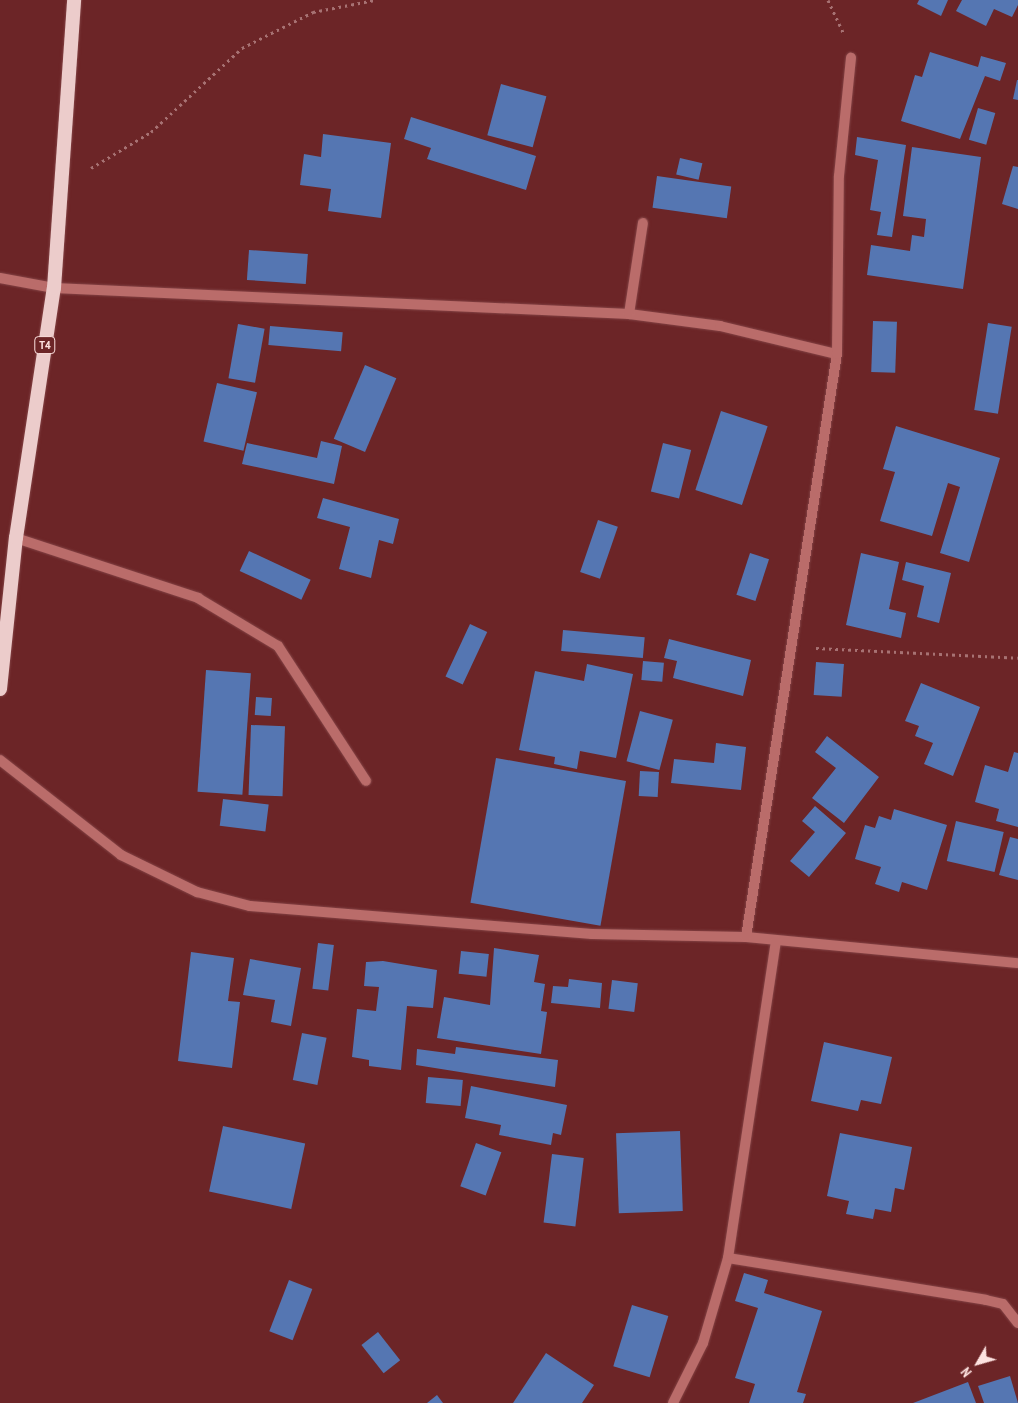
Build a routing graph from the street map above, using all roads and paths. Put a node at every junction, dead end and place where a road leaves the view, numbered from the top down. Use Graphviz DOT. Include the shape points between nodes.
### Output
graph roads {
  1 [pos="74,0"];
  2 [pos="375,0"];
  3 [pos="828,0"];
  4 [pos="852,58"];
  5 [pos="62,185"];
  6 [pos="644,223"];
  7 [pos="0,278"];
  8 [pos="54,288"];
  9 [pos="629,314"];
  10 [pos="837,354"];
  11 [pos="16,538"];
  12 [pos="788,648"];
  13 [pos="1018,658"];
  14 [pos="0,689"];
  15 [pos="0,760"];
  16 [pos="366,781"];
  17 [pos="746,937"];
  18 [pos="776,941"];
  19 [pos="1018,963"];
  20 [pos="728,1258"];
  21 [pos="1018,1323"];
  22 [pos="673,1403"];
  1 -- 5 [label="highway, T4"];
  2 -- 5 [label="path" via="313,12 242,48 151,132"];
  3 -- 4 [label="path"];
  4 -- 10 [label="street" via="839,176"];
  5 -- 8 [label="highway, T4"];
  6 -- 9 [label="street"];
  7 -- 8 [label="street"];
  8 -- 9 [label="street"];
  8 -- 11 [label="highway, T4"];
  9 -- 10 [label="street" via="720,326"];
  10 -- 12 [label="street"];
  11 -- 14 [label="highway, T4"];
  11 -- 16 [label="street" via="198,598 278,646"];
  12 -- 13 [label="path" via="874,648"];
  12 -- 17 [label="street"];
  15 -- 17 [label="street" via="121,855 197,892 250,906 592,934"];
  17 -- 18 [label="street"];
  18 -- 19 [label="street"];
  18 -- 20 [label="street"];
  20 -- 21 [label="street" via="986,1300 1003,1304"];
  20 -- 22 [label="street" via="704,1343"];
}
